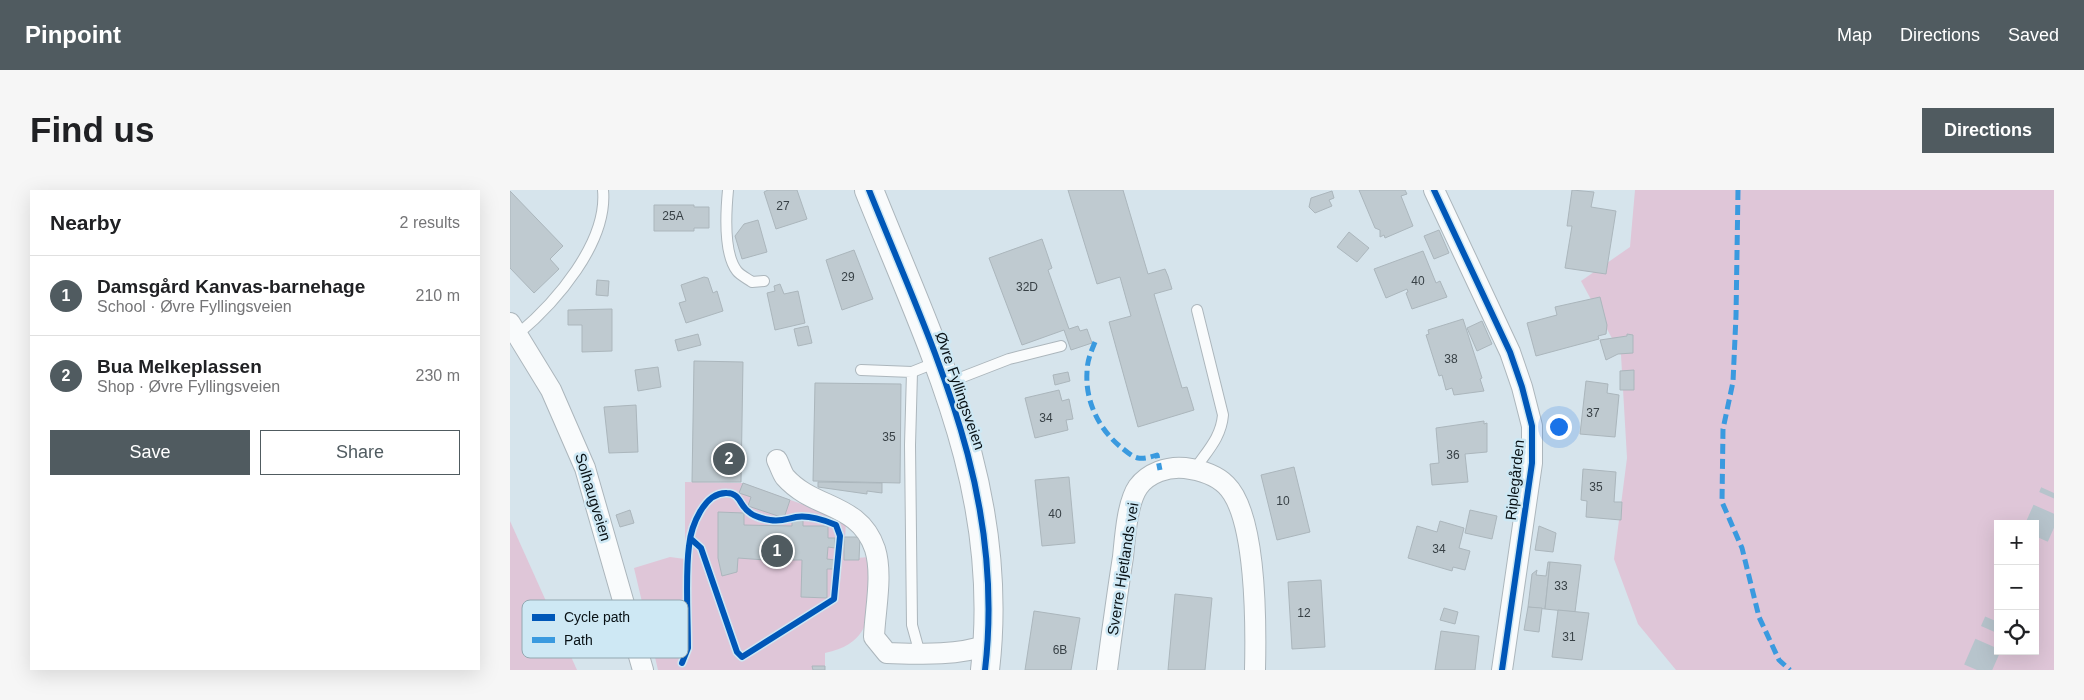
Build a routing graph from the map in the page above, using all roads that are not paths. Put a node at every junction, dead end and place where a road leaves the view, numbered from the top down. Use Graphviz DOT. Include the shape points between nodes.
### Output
graph roads {
  1 [pos="603,190"];
  2 [pos="728,190"];
  3 [pos="869,190"];
  4 [pos="1434,190"];
  5 [pos="764,282"];
  6 [pos="1197,310"];
  7 [pos="514,329"];
  8 [pos="1061,346"];
  9 [pos="860,370"];
  10 [pos="912,372"];
  11 [pos="942,373"];
  12 [pos="777,460"];
  13 [pos="1195,469"];
  14 [pos="624,600"];
  15 [pos="920,654"];
  16 [pos="986,657"];
  17 [pos="640,658"];
  18 [pos="644,670"];
  19 [pos="1106,670"];
  20 [pos="1255,670"];
  21 [pos="1502,670"];
  1 -- 7 [label="lane, Solhaugveien" via="600,221 582,262 538,318"];
  2 -- 5 [label="lane" via="729,249 736,270 752,282"];
  3 -- 11 [label="main road, Øvre Fyllingsveien"];
  4 -- 21 [label="street, Riplegården" via="1510,352 1532,426 1532,462"];
  6 -- 13 [label="lane" via="1223,415 1222,429"];
  7 -- 14 [label="street, Solhaugveien" via="552,390 585,468"];
  8 -- 11 [label="lane"];
  9 -- 10 [label="lane"];
  10 -- 11 [label="lane"];
  10 -- 15 [label="lane" via="912,625"];
  11 -- 16 [label="main road, Øvre Fyllingsveien" via="961,424 981,505 990,584"];
  12 -- 15 [label="street, Øvre Fyllingsveien" via="784,476 796,486 813,499 841,509 859,521 868,533 875,550 878,573 874,637 887,653"];
  13 -- 19 [label="street, Sverre Hjetlands vei" via="1160,470 1137,488 1128,516"];
  13 -- 20 [label="street, Sverre Hjetlands vei" via="1211,474 1227,486 1243,519 1254,579"];
  15 -- 16 [label="street, Øvre Fyllingsveien" via="974,650"];
  17 -- 18 [label="street, Solhaugveien"];
}
